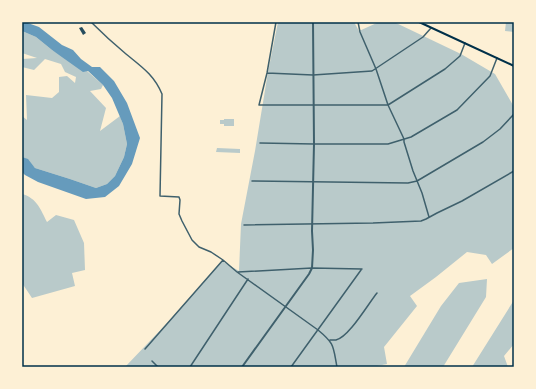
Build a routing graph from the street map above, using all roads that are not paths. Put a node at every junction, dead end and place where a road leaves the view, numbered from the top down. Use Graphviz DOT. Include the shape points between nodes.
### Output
graph roads {
  1 [pos="91,22"];
  2 [pos="276,22"];
  3 [pos="313,22"];
  4 [pos="358,22"];
  5 [pos="418,22"];
  6 [pos="431,28"];
  7 [pos="465,44"];
  8 [pos="497,58"];
  9 [pos="514,66"];
  10 [pos="376,69"];
  11 [pos="267,73"];
  12 [pos="313,75"];
  13 [pos="313,105"];
  14 [pos="388,105"];
  15 [pos="514,114"];
  16 [pos="404,140"];
  17 [pos="260,143"];
  18 [pos="314,144"];
  19 [pos="514,171"];
  20 [pos="252,181"];
  21 [pos="417,181"];
  22 [pos="313,182"];
  23 [pos="429,218"];
  24 [pos="312,223"];
  25 [pos="244,224"];
  26 [pos="223,260"];
  27 [pos="312,268"];
  28 [pos="237,272"];
  29 [pos="248,280"];
  30 [pos="377,293"];
  31 [pos="286,306"];
  32 [pos="318,330"];
  33 [pos="330,340"];
  34 [pos="145,349"];
  35 [pos="152,361"];
  36 [pos="158,367"];
  37 [pos="190,367"];
  38 [pos="242,367"];
  39 [pos="291,367"];
  40 [pos="337,367"];
  1 -- 26 [label="street" via="159,86 162,94 160,196 179,197 180,216 192,240 199,247"];
  2 -- 11 [label="street"];
  3 -- 12 [label="street"];
  4 -- 10 [label="street"];
  5 -- 6 [label="main road"];
  6 -- 7 [label="main road"];
  6 -- 10 [label="street" via="423,37"];
  7 -- 8 [label="main road"];
  7 -- 14 [label="street" via="460,56 445,69"];
  8 -- 9 [label="main road"];
  8 -- 16 [label="street" via="490,76 457,110"];
  10 -- 12 [label="street" via="370,72"];
  10 -- 14 [label="street"];
  11 -- 12 [label="street"];
  11 -- 13 [label="street" via="259,105"];
  12 -- 13 [label="street"];
  13 -- 14 [label="street"];
  13 -- 18 [label="street"];
  14 -- 16 [label="street"];
  15 -- 21 [label="street" via="483,142"];
  16 -- 18 [label="street" via="388,144"];
  16 -- 21 [label="street"];
  17 -- 18 [label="street"];
  18 -- 22 [label="street"];
  19 -- 23 [label="street"];
  20 -- 22 [label="street"];
  21 -- 22 [label="street"];
  21 -- 23 [label="street"];
  22 -- 24 [label="street"];
  23 -- 24 [label="street" via="421,221"];
  24 -- 25 [label="street"];
  24 -- 27 [label="street"];
  26 -- 28 [label="street"];
  26 -- 34 [label="street"];
  27 -- 28 [label="street"];
  27 -- 31 [label="street"];
  27 -- 32 [label="street" via="362,269"];
  28 -- 29 [label="street"];
  29 -- 31 [label="street"];
  29 -- 37 [label="street"];
  30 -- 33 [label="street" via="344,336"];
  31 -- 32 [label="street"];
  31 -- 38 [label="street"];
  32 -- 33 [label="street"];
  32 -- 39 [label="street"];
  33 -- 40 [label="street"];
  35 -- 36 [label="street"];
}
